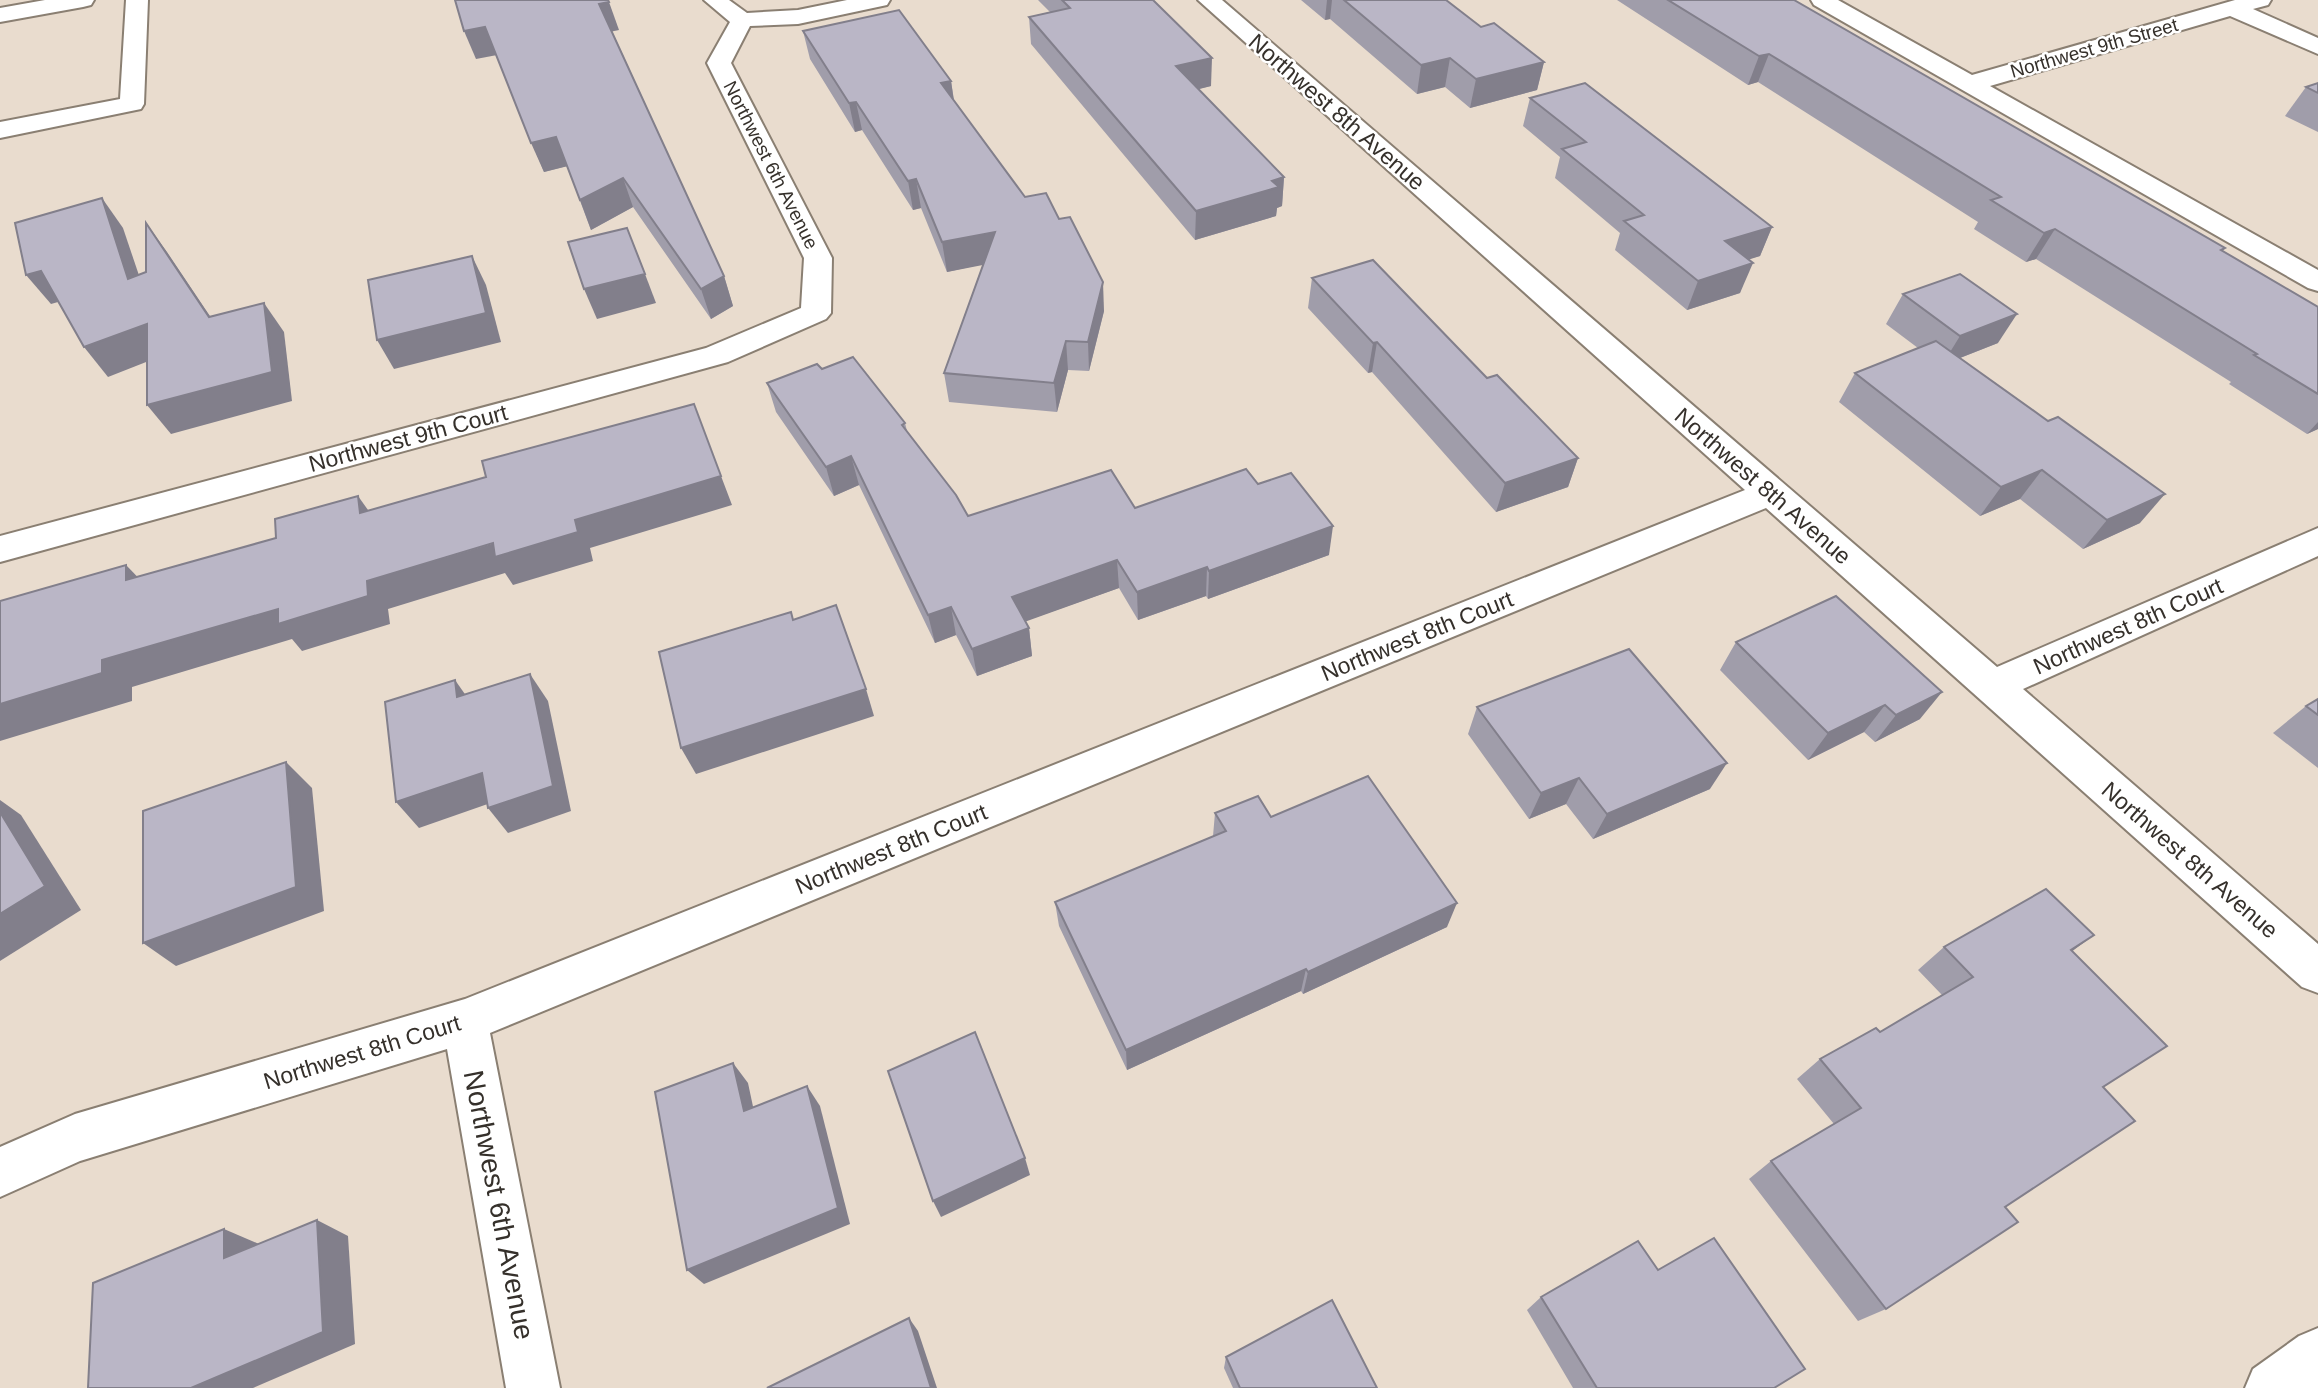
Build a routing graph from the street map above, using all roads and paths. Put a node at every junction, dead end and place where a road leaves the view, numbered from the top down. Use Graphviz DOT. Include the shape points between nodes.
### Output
graph roads {
  1 [pos="83,0"];
  2 [pos="137,0"];
  3 [pos="715,0"];
  4 [pos="879,0"];
  5 [pos="1209,0"];
  6 [pos="1822,0"];
  7 [pos="2260,0"];
  8 [pos="2232,8"];
  9 [pos="0,15"];
  10 [pos="742,20"];
  11 [pos="2318,47"];
  12 [pos="1969,84"];
  13 [pos="0,130"];
  14 [pos="2318,282"];
  15 [pos="811,314"];
  16 [pos="1771,493"];
  17 [pos="2318,541"];
  18 [pos="0,549"];
  19 [pos="1991,687"];
  20 [pos="2318,972"];
  21 [pos="465,1021"];
  22 [pos="0,1172"];
  23 [pos="2318,1355"];
  24 [pos="533,1388"];
  25 [pos="2272,1388"];
  1 -- 9 [label="street"];
  2 -- 13 [label="street" via="132,104"];
  3 -- 10 [label="street"];
  4 -- 10 [label="street" via="798,17"];
  5 -- 16 [label="street, Northwest 8th Avenue"];
  6 -- 12 [label="street"];
  7 -- 8 [label="street, Northwest 9th Street"];
  8 -- 11 [label="street"];
  8 -- 12 [label="street, Northwest 9th Street"];
  10 -- 15 [label="street, Northwest 6th Avenue" via="719,63 818,258 816,313"];
  12 -- 14 [label="street"];
  15 -- 18 [label="street, Northwest 9th Court" via="716,355"];
  16 -- 19 [label="street, Northwest 8th Avenue"];
  16 -- 21 [label="street, Northwest 8th Court"];
  17 -- 19 [label="street, Northwest 8th Court"];
  19 -- 20 [label="street, Northwest 8th Avenue"];
  21 -- 22 [label="street, Northwest 8th Court" via="75,1138"];
  21 -- 24 [label="street, Northwest 6th Avenue"];
  23 -- 25 [label="street"];
}
